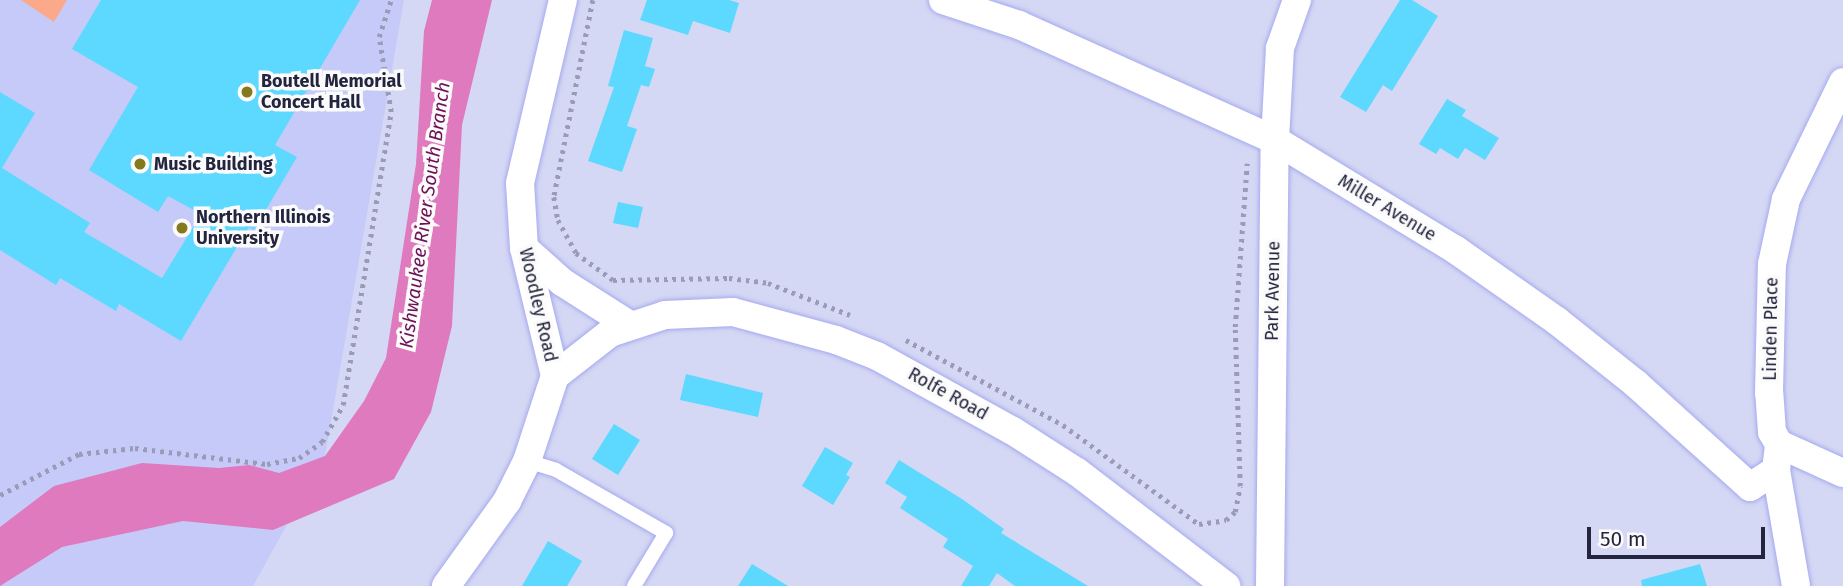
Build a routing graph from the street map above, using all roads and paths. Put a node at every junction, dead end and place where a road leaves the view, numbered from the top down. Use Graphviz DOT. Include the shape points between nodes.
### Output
graph roads {
  1 [pos="391,0"];
  2 [pos="563,0"];
  3 [pos="593,0"];
  4 [pos="943,0"];
  5 [pos="1297,0"];
  6 [pos="1843,82"];
  7 [pos="1275,140"];
  8 [pos="1248,150"];
  9 [pos="524,247"];
  10 [pos="853,317"];
  11 [pos="628,324"];
  12 [pos="899,337"];
  13 [pos="555,376"];
  14 [pos="1778,457"];
  15 [pos="527,461"];
  16 [pos="1843,473"];
  17 [pos="0,495"];
  18 [pos="446,586"];
  19 [pos="635,586"];
  20 [pos="1226,586"];
  21 [pos="1270,586"];
  22 [pos="1796,586"];
  1 -- 17 [label="path" via="379,37 391,112 343,404 322,442 299,458 267,464 135,448 79,454"];
  2 -- 9 [label="street, Woodley Road" via="520,183"];
  3 -- 10 [label="path" via="554,197 558,220 576,253 614,280 729,278 768,283"];
  4 -- 7 [label="street, Miller Avenue" via="1019,25"];
  5 -- 7 [label="street, Park Avenue" via="1280,48"];
  6 -- 14 [label="street, Linden Place" via="1786,200 1772,264 1769,393"];
  7 -- 14 [label="street, Miller Avenue" via="1456,250 1557,321 1635,383 1749,487"];
  7 -- 21 [label="street, Park Avenue"];
  8 -- 12 [label="path" via="1235,327 1240,486 1235,513 1226,520 1199,523 1063,425"];
  9 -- 11 [label="street" via="562,282"];
  9 -- 13 [label="street, Woodley Road"];
  11 -- 13 [label="street, Rolfe Road"];
  11 -- 20 [label="street, Rolfe Road" via="665,315 733,312 790,325 877,356 966,402 1077,472"];
  13 -- 15 [label="street, Woodley Road"];
  14 -- 16 [label="street"];
  14 -- 22 [label="street, Linden Place"];
  15 -- 18 [label="street, Woodley Road" via="487,534"];
  15 -- 19 [label="lane" via="556,470 666,533"];
}
